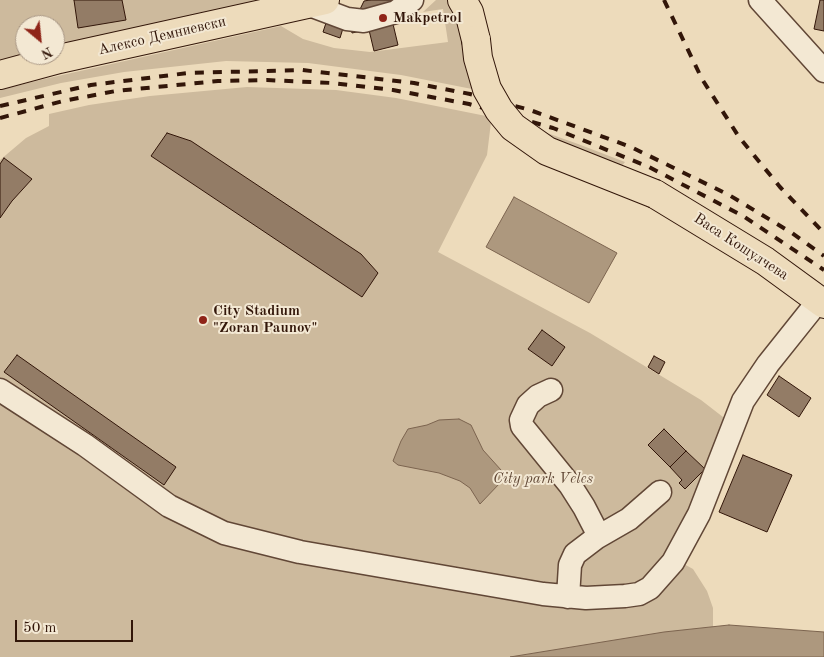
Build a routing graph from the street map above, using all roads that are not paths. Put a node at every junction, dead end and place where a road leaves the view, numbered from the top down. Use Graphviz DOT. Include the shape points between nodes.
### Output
graph roads {
  1 [pos="412,0"];
  2 [pos="462,0"];
  3 [pos="474,0"];
  4 [pos="487,0"];
  5 [pos="760,0"];
  6 [pos="316,2"];
  7 [pos="476,40"];
  8 [pos="824,71"];
  9 [pos="0,75"];
  10 [pos="822,302"];
  11 [pos="0,390"];
  12 [pos="552,390"];
  13 [pos="660,492"];
  14 [pos="599,536"];
  15 [pos="568,597"];
  1 -- 6 [label="street" via="396,12 364,21 347,19"];
  2 -- 7 [label="main road"];
  3 -- 7 [label="main road"];
  4 -- 7 [label="main road"];
  5 -- 8 [label="street"];
  6 -- 9 [label="main road, Алексо Демниевски"];
  7 -- 10 [label="main road, Васа Кошулчева, bridge" via="486,89 513,127 547,151 654,194 712,228"];
  10 -- 15 [label="street" via="768,364 743,401 699,514 668,570 639,594 607,598"];
  11 -- 15 [label="street" via="169,506 217,531 310,554"];
  12 -- 14 [label="street" via="528,405 522,426 570,485"];
  13 -- 14 [label="street" via="629,520"];
  14 -- 15 [label="street" via="572,559"];
}
